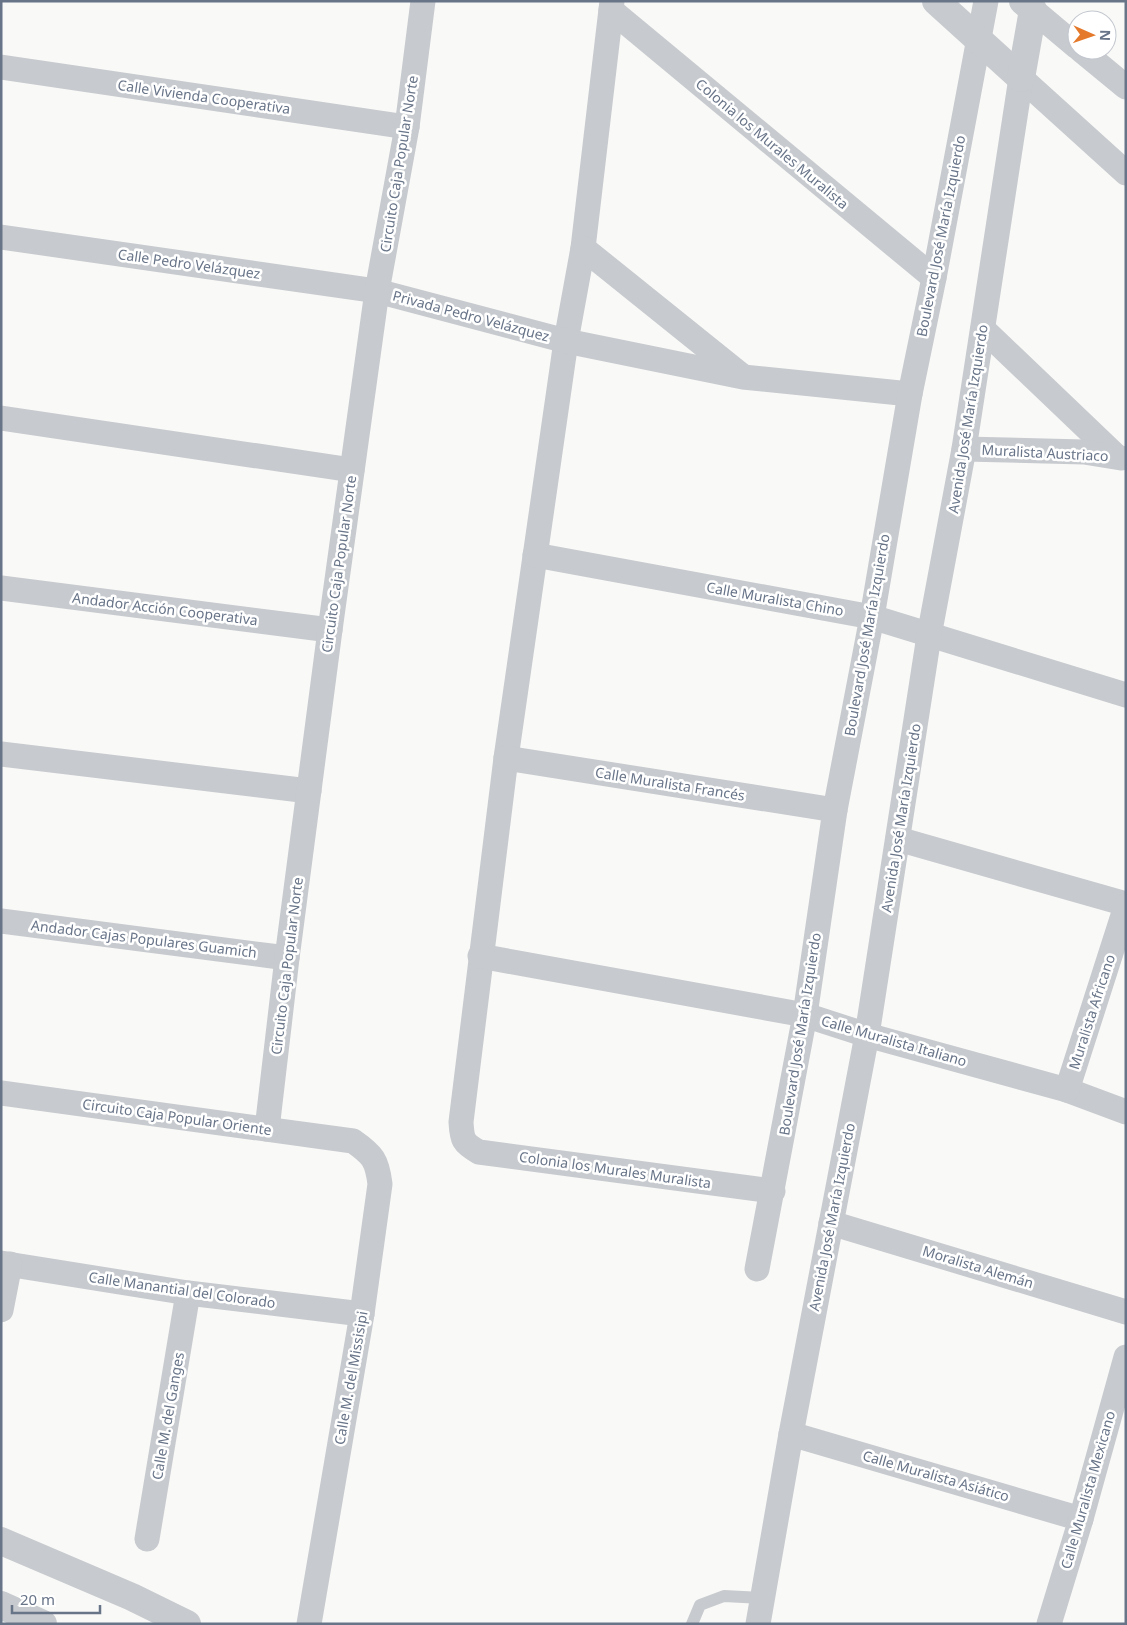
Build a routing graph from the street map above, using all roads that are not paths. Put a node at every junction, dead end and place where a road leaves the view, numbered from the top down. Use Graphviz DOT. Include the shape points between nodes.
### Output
graph roads {
  1 [pos="423,1"];
  2 [pos="936,1"];
  3 [pos="986,1"];
  4 [pos="611,6"];
  5 [pos="1028,6"];
  6 [pos="978,39"];
  7 [pos="1067,39"];
  8 [pos="1093,60"];
  9 [pos="1,67"];
  10 [pos="1021,78"];
  11 [pos="1126,87"];
  12 [pos="407,127"];
  13 [pos="1126,173"];
  14 [pos="1,237"];
  15 [pos="583,248"];
  16 [pos="934,278"];
  17 [pos="377,291"];
  18 [pos="983,329"];
  19 [pos="566,341"];
  20 [pos="743,377"];
  21 [pos="910,394"];
  22 [pos="1,418"];
  23 [pos="964,449"];
  24 [pos="1121,458"];
  25 [pos="352,470"];
  26 [pos="534,555"];
  27 [pos="1,588"];
  28 [pos="872,617"];
  29 [pos="330,630"];
  30 [pos="929,636"];
  31 [pos="1126,695"];
  32 [pos="1,754"];
  33 [pos="506,758"];
  34 [pos="309,791"];
  35 [pos="835,810"];
  36 [pos="898,839"];
  37 [pos="1126,905"];
  38 [pos="1,921"];
  39 [pos="480,956"];
  40 [pos="287,958"];
  41 [pos="805,1015"];
  42 [pos="867,1035"];
  43 [pos="1067,1090"];
  44 [pos="1,1093"];
  45 [pos="1126,1112"];
  46 [pos="267,1129"];
  47 [pos="353,1141"];
  48 [pos="773,1191"];
  49 [pos="831,1223"];
  50 [pos="6,1264"];
  51 [pos="757,1269"];
  52 [pos="188,1293"];
  53 [pos="1,1310"];
  54 [pos="1126,1312"];
  55 [pos="362,1314"];
  56 [pos="1126,1357"];
  57 [pos="791,1434"];
  58 [pos="1081,1519"];
  59 [pos="147,1539"];
  60 [pos="1,1540"];
  61 [pos="762,1598"];
  62 [pos="1,1605"];
  63 [pos="43,1624"];
  64 [pos="187,1624"];
  65 [pos="309,1624"];
  66 [pos="692,1624"];
  67 [pos="758,1624"];
  68 [pos="1049,1624"];
  1 -- 12 [label="street, Circuito Caja Popular Norte"];
  2 -- 6 [label="street"];
  3 -- 6 [label="street, Boulevard José María Izquierdo"];
  4 -- 15 [label="street"];
  4 -- 16 [label="street, Colonia los Murales Muralista"];
  5 -- 7 [label="street"];
  5 -- 10 [label="street, Avenida José María Izquierdo"];
  6 -- 10 [label="street"];
  6 -- 16 [label="street, Boulevard José María Izquierdo"];
  8 -- 11 [label="street"];
  9 -- 12 [label="street, Calle Vivienda Cooperativa"];
  10 -- 13 [label="street"];
  10 -- 18 [label="street, Avenida José María Izquierdo"];
  12 -- 17 [label="street, Circuito Caja Popular Norte"];
  14 -- 17 [label="street, Calle Pedro Velázquez"];
  15 -- 19 [label="street"];
  15 -- 20 [label="street"];
  16 -- 21 [label="street, Boulevard José María Izquierdo"];
  17 -- 19 [label="street, Privada Pedro Velázquez"];
  17 -- 25 [label="street, Circuito Caja Popular Norte"];
  18 -- 23 [label="street, Avenida José María Izquierdo"];
  18 -- 24 [label="street"];
  19 -- 20 [label="street"];
  19 -- 26 [label="street"];
  20 -- 21 [label="street"];
  21 -- 28 [label="street, Boulevard José María Izquierdo"];
  22 -- 25 [label="street"];
  23 -- 24 [label="street, Muralista Austriaco" via="1084,452"];
  23 -- 30 [label="street, Avenida José María Izquierdo"];
  25 -- 29 [label="street, Circuito Caja Popular Norte"];
  26 -- 28 [label="street, Calle Muralista Chino"];
  26 -- 33 [label="street"];
  27 -- 29 [label="street, Andador Acción Cooperativa"];
  28 -- 30 [label="street, Calle Muralista Chino"];
  28 -- 35 [label="street, Boulevard José María Izquierdo"];
  29 -- 34 [label="street, Circuito Caja Popular Norte"];
  30 -- 31 [label="street, Calle Muralista Chino"];
  30 -- 36 [label="street, Avenida José María Izquierdo"];
  32 -- 34 [label="street"];
  33 -- 35 [label="street, Calle Muralista Francés"];
  33 -- 39 [label="street"];
  34 -- 40 [label="street, Circuito Caja Popular Norte"];
  35 -- 41 [label="street, Boulevard José María Izquierdo"];
  36 -- 37 [label="street"];
  36 -- 42 [label="street, Avenida José María Izquierdo"];
  37 -- 43 [label="street, Muralista Africano"];
  38 -- 40 [label="street, Andador Cajas Populares Guamich"];
  39 -- 41 [label="street, Calle Muralista Italiano"];
  39 -- 48 [label="street, Colonia los Murales Muralista" via="460,1122 462,1137 468,1146 479,1152"];
  40 -- 46 [label="street, Circuito Caja Popular Norte"];
  41 -- 42 [label="street, Calle Muralista Italiano"];
  41 -- 48 [label="street, Boulevard José María Izquierdo"];
  42 -- 43 [label="street, Calle Muralista Italiano"];
  42 -- 49 [label="street, Avenida José María Izquierdo"];
  43 -- 45 [label="street, Calle Muralista Italiano"];
  44 -- 46 [label="street, Circuito Caja Popular Oriente"];
  46 -- 47 [label="street, Circuito Caja Popular Oriente"];
  47 -- 55 [label="street, Calle M. del Missisipi" via="368,1152 378,1167 380,1184"];
  48 -- 51 [label="street, Boulevard José María Izquierdo"];
  49 -- 54 [label="street, Moralista Alemán"];
  49 -- 57 [label="street, Avenida José María Izquierdo"];
  50 -- 52 [label="street, Calle Manantial del Colorado"];
  50 -- 53 [label="street"];
  52 -- 55 [label="street, Calle Manantial del Colorado"];
  52 -- 59 [label="street, Calle M. del Ganges"];
  55 -- 65 [label="street, Calle M. del Missisipi"];
  56 -- 58 [label="street, Calle Muralista Mexicano"];
  57 -- 58 [label="street, Calle Muralista Asiático"];
  57 -- 61 [label="street, Avenida José María Izquierdo"];
  58 -- 68 [label="street, Calle Muralista Mexicano"];
  60 -- 64 [label="street"];
  61 -- 66 [label="lane" via="724,1596 700,1605"];
  61 -- 67 [label="street, Avenida José María Izquierdo"];
  62 -- 63 [label="street"];
}
